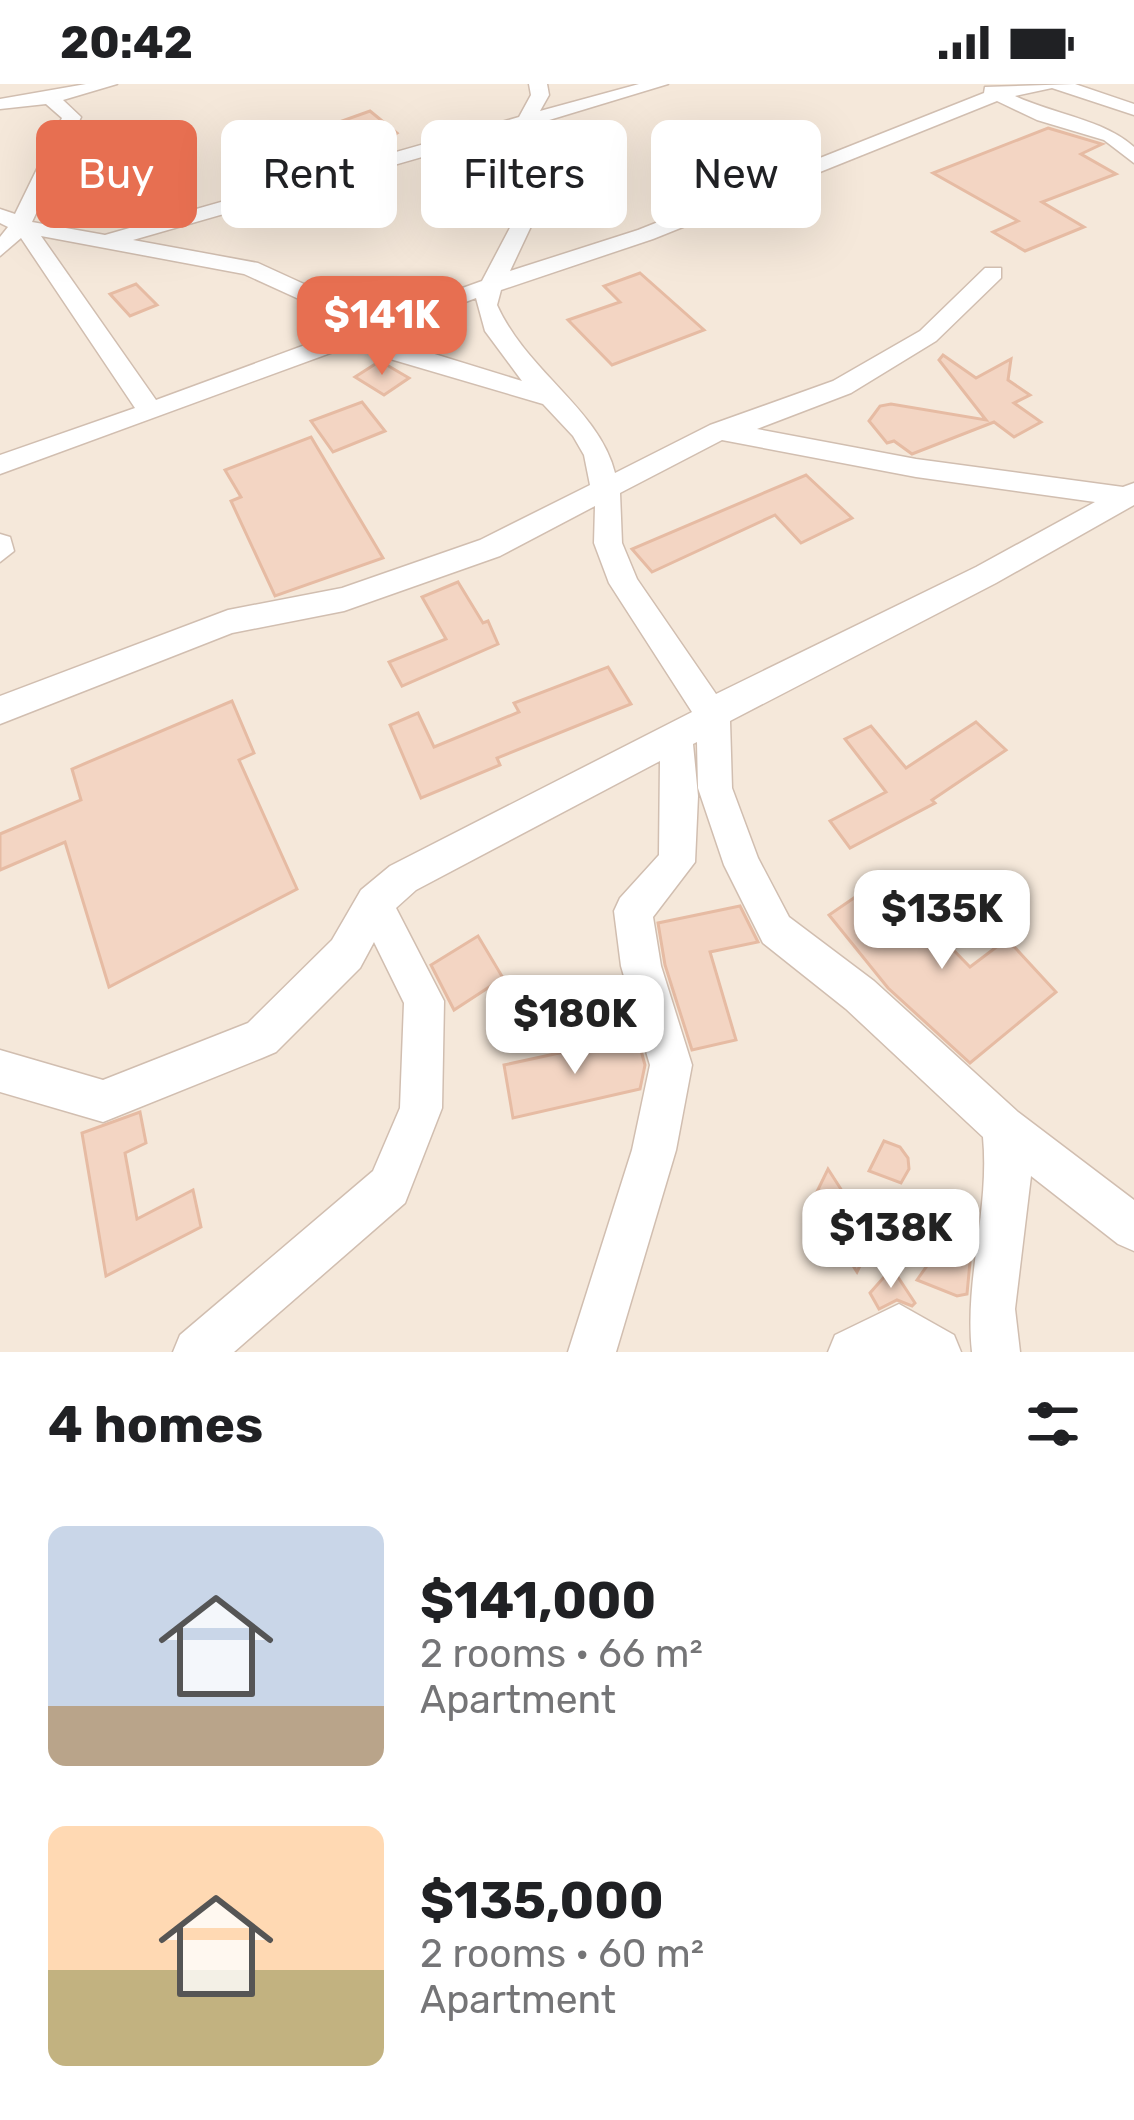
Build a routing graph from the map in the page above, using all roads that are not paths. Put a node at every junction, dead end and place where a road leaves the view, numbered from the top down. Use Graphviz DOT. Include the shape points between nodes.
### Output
graph roads {
  1 [pos="108,84"];
  2 [pos="538,84"];
  3 [pos="659,84"];
  4 [pos="1047,84"];
  5 [pos="1058,84"];
  6 [pos="998,94"];
  7 [pos="962,95"];
  8 [pos="50,98"];
  9 [pos="0,104"];
  10 [pos="1134,110"];
  11 [pos="529,116"];
  12 [pos="1134,158"];
  13 [pos="0,215"];
  14 [pos="24,227"];
  15 [pos="104,242"];
  16 [pos="0,250"];
  17 [pos="993,273"];
  18 [pos="490,286"];
  19 [pos="361,337"];
  20 [pos="553,399"];
  21 [pos="151,412"];
  22 [pos="731,430"];
  23 [pos="0,464"];
  24 [pos="605,490"];
  25 [pos="1130,495"];
  26 [pos="0,710"];
  27 [pos="713,717"];
  28 [pos="675,736"];
  29 [pos="374,903"];
  30 [pos="0,1071"];
  31 [pos="1003,1127"];
  32 [pos="1134,1228"];
  33 [pos="197,1352"];
  34 [pos="592,1352"];
  35 [pos="852,1352"];
  36 [pos="937,1352"];
  37 [pos="996,1352"];
  1 -- 8 [label="street"];
  2 -- 11 [label="street"];
  3 -- 11 [label="street"];
  4 -- 6 [label="street"];
  5 -- 10 [label="street"];
  6 -- 7 [label="street"];
  6 -- 12 [label="street" via="1111,136"];
  7 -- 18 [label="street" via="655,232"];
  8 -- 9 [label="street"];
  8 -- 14 [label="street" via="71,118 39,175"];
  11 -- 15 [label="street"];
  11 -- 18 [label="street" via="516,164 524,222"];
  13 -- 14 [label="street"];
  14 -- 15 [label="street"];
  14 -- 16 [label="street"];
  14 -- 21 [label="street"];
  15 -- 19 [label="street" via="250,268 320,300 341,328"];
  17 -- 22 [label="street" via="928,335 876,367"];
  18 -- 19 [label="street"];
  18 -- 20 [label="street" via="486,304 497,331"];
  19 -- 20 [label="street"];
  19 -- 21 [label="street"];
  20 -- 24 [label="street" via="590,443"];
  21 -- 23 [label="street"];
  22 -- 24 [label="street"];
  22 -- 25 [label="street" via="835,454"];
  24 -- 26 [label="street" via="490,548 344,599 228,622"];
  24 -- 27 [label="street" via="608,543 624,583"];
  25 -- 27 [label="street"];
  27 -- 28 [label="street"];
  27 -- 31 [label="street" via="715,788 776,930"];
  28 -- 29 [label="street" via="403,878"];
  28 -- 34 [label="street" via="677,862 633,911 671,1065 654,1150"];
  29 -- 30 [label="street" via="346,954 262,1038 103,1101"];
  29 -- 33 [label="street" via="424,1001 421,1108 389,1187"];
  31 -- 32 [label="street"];
  31 -- 37 [label="street" via="1009,1180 991,1309"];
  35 -- 36 [label="street" via="899,1328"];
}
